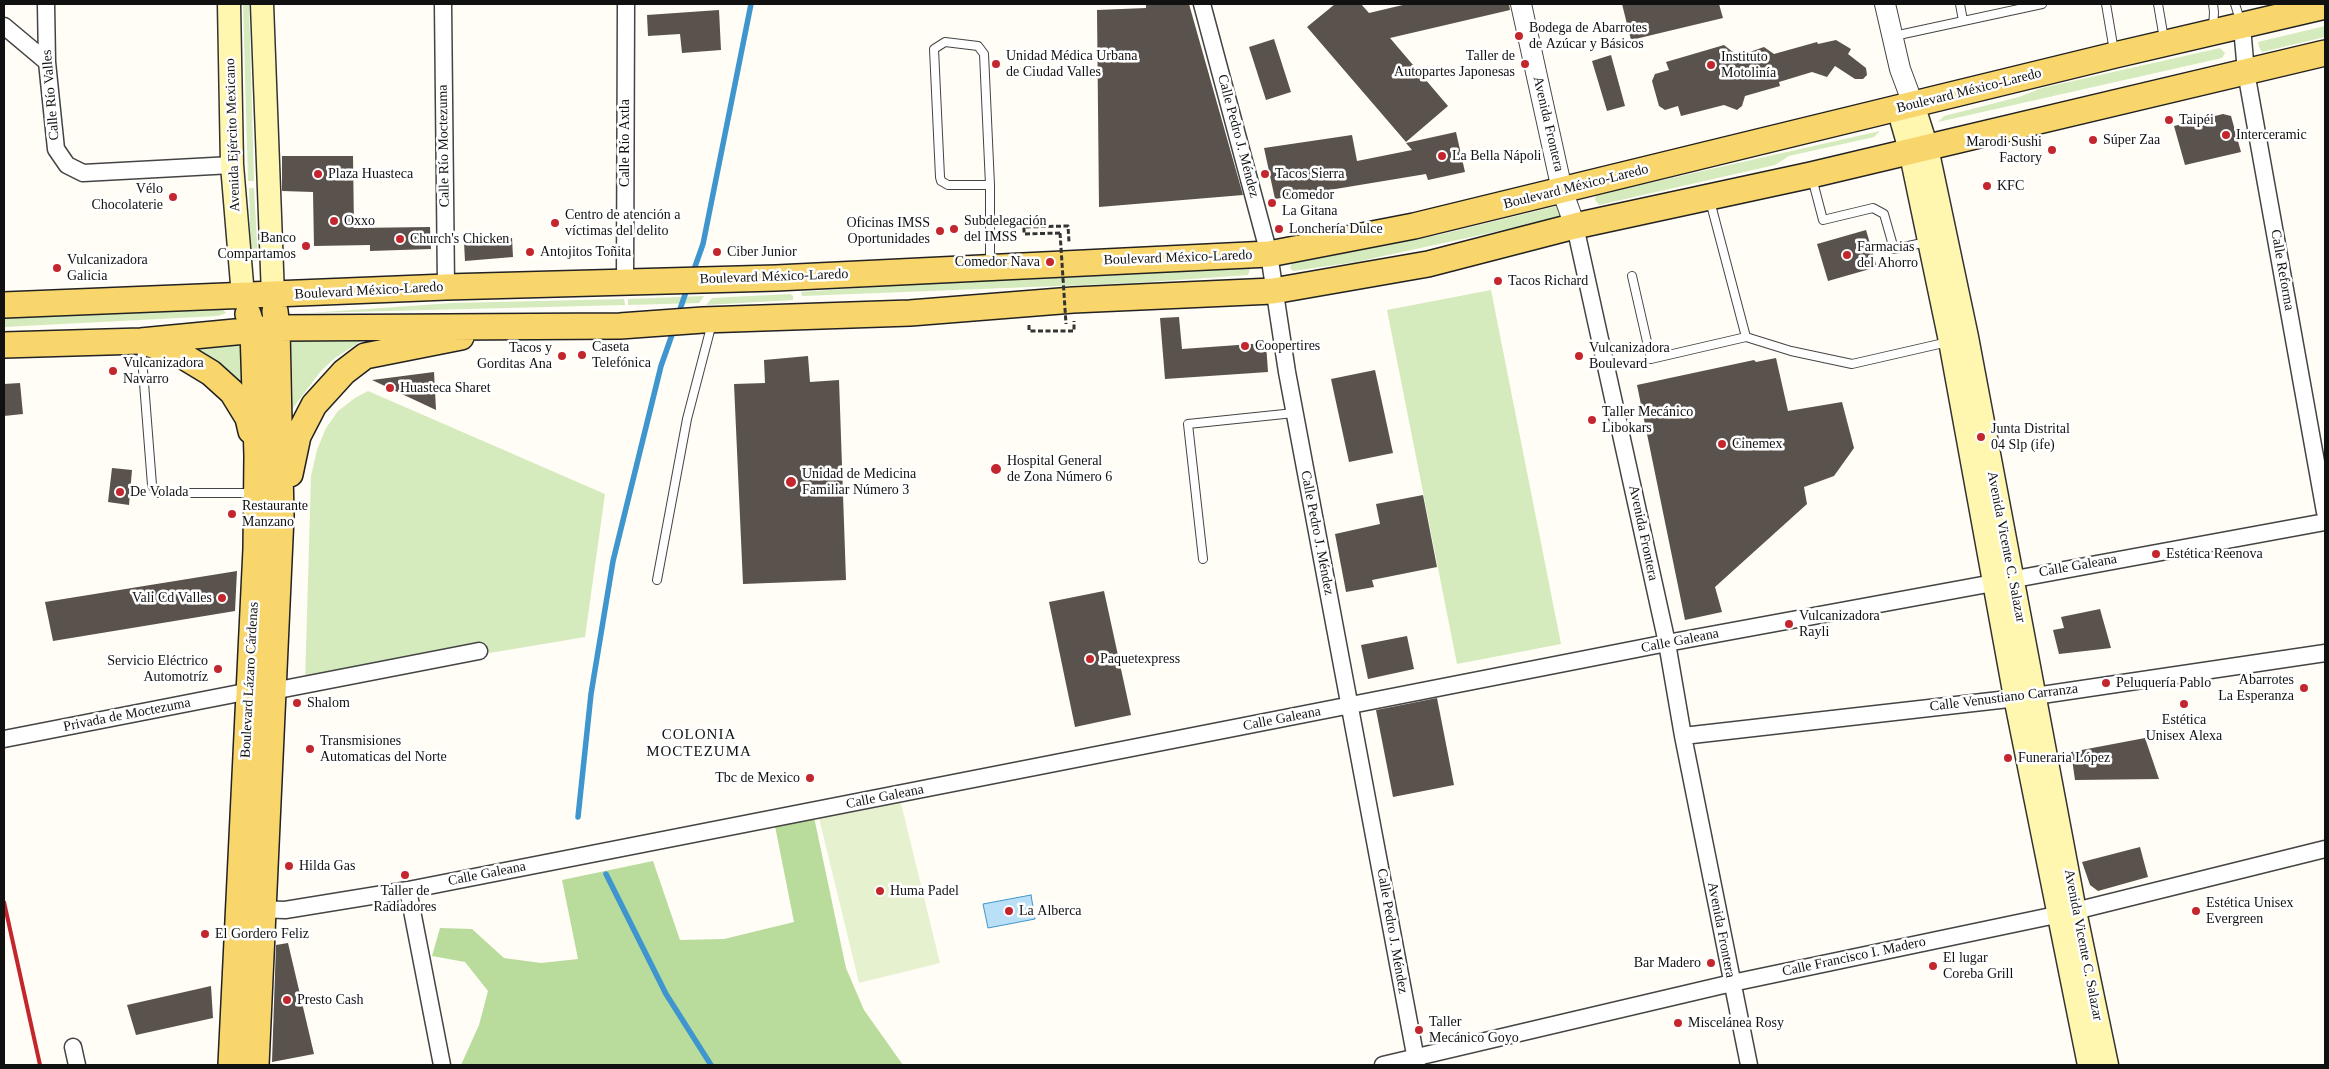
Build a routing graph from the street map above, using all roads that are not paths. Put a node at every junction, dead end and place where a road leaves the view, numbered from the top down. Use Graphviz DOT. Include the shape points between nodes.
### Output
graph roads {
  1 [pos="46,4"];
  2 [pos="229,4"];
  3 [pos="262,4"];
  4 [pos="443,4"];
  5 [pos="626,4"];
  6 [pos="1202,4"];
  7 [pos="1521,4"];
  8 [pos="1886,4"];
  9 [pos="1960,4"];
  10 [pos="2042,4"];
  11 [pos="2106,4"];
  12 [pos="2158,4"];
  13 [pos="2213,4"];
  14 [pos="2235,4"];
  15 [pos="2325,6"];
  16 [pos="1963,21"];
  17 [pos="4,26"];
  18 [pos="2242,27"];
  19 [pos="2212,34"];
  20 [pos="1892,37"];
  21 [pos="2165,43"];
  22 [pos="2325,53"];
  23 [pos="2115,55"];
  24 [pos="47,62"];
  25 [pos="2246,72"];
  26 [pos="1906,106"];
  27 [pos="1918,149"];
  28 [pos="232,165"];
  29 [pos="1812,175"];
  30 [pos="990,185"];
  31 [pos="1562,190"];
  32 [pos="1709,196"];
  33 [pos="1575,226"];
  34 [pos="1929,242"];
  35 [pos="1269,254"];
  36 [pos="990,266"];
  37 [pos="1632,276"];
  38 [pos="632,282"];
  39 [pos="446,287"];
  40 [pos="1273,291"];
  41 [pos="243,296"];
  42 [pos="273,296"];
  43 [pos="4,305"];
  44 [pos="708,320"];
  45 [pos="526,325"];
  46 [pos="277,328"];
  47 [pos="253,330"];
  48 [pos="1746,337"];
  49 [pos="1959,339"];
  50 [pos="141,341"];
  51 [pos="4,345"];
  52 [pos="1294,413"];
  53 [pos="257,456"];
  54 [pos="257,493"];
  55 [pos="2325,512"];
  56 [pos="281,516"];
  57 [pos="2325,522"];
  58 [pos="1203,559"];
  59 [pos="657,580"];
  60 [pos="2004,580"];
  61 [pos="1667,643"];
  62 [pos="479,651"];
  63 [pos="2325,653"];
  64 [pos="262,691"];
  65 [pos="2025,696"];
  66 [pos="1351,706"];
  67 [pos="1683,736"];
  68 [pos="4,738"];
  69 [pos="2325,849"];
  70 [pos="408,890"];
  71 [pos="250,908"];
  72 [pos="2066,913"];
  73 [pos="1732,983"];
  74 [pos="73,1047"];
  75 [pos="1416,1062"];
  76 [pos="77,1065"];
  77 [pos="231,1065"];
  78 [pos="256,1065"];
  79 [pos="442,1065"];
  80 [pos="1382,1065"];
  81 [pos="1749,1065"];
  82 [pos="2089,1065"];
  83 [pos="2107,1065"];
  1 -- 24 [label="street, Calle Río Valles"];
  2 -- 28 [label="main road, Avenida Ejército Mexicano"];
  3 -- 42 [label="main road"];
  4 -- 39 [label="street, Calle Río Moctezuma"];
  5 -- 38 [label="street, Calle Río Axtla"];
  6 -- 35 [label="street, Calle Pedro J. Méndez"];
  7 -- 31 [label="street, Avenida Frontera"];
  8 -- 20 [label="street, Avenida Vicente C. Salazar"];
  9 -- 16 [label="lane"];
  10 -- 16 [label="lane"];
  11 -- 23 [label="lane"];
  12 -- 21 [label="lane"];
  13 -- 19 [label="lane"];
  14 -- 18 [label="lane"];
  15 -- 18 [label="main road, Boulevard México-Laredo"];
  16 -- 20 [label="lane"];
  17 -- 24 [label="street"];
  18 -- 19 [label="main road, Boulevard México-Laredo"];
  18 -- 25 [label="street, Calle Reforma"];
  19 -- 21 [label="main road, Boulevard México-Laredo"];
  20 -- 26 [label="street, Avenida Vicente C. Salazar"];
  21 -- 23 [label="main road, Boulevard México-Laredo"];
  22 -- 25 [label="main road"];
  23 -- 26 [label="main road, Boulevard México-Laredo"];
  24 -- 28 [label="street, Calle Río Valles" via="56,149 66,166 84,173"];
  25 -- 27 [label="main road"];
  25 -- 55 [label="street, Calle Reforma"];
  26 -- 27 [label="main road, Avenida Vicente C. Salazar"];
  26 -- 31 [label="main road, Boulevard México-Laredo"];
  27 -- 29 [label="main road"];
  27 -- 34 [label="main road, Avenida Vicente C. Salazar"];
  27 -- 49 [label="main road, Avenida Vicente C. Salazar"];
  28 -- 41 [label="main road, Avenida Ejército Mexicano"];
  29 -- 32 [label="main road"];
  29 -- 34 [label="lane" via="1822,220 1873,208 1884,214 1894,249"];
  30 -- 30 [label="lane" via="941,181 934,49 945,42 978,46 984,54"];
  30 -- 36 [label="lane"];
  31 -- 33 [label="street, Avenida Frontera"];
  31 -- 35 [label="main road, Boulevard México-Laredo" via="1414,226"];
  32 -- 33 [label="main road"];
  32 -- 48 [label="lane"];
  33 -- 40 [label="main road" via="1428,264"];
  33 -- 61 [label="street, Avenida Frontera"];
  34 -- 49 [label="main road, Avenida Vicente C. Salazar"];
  35 -- 36 [label="main road, Boulevard México-Laredo"];
  35 -- 40 [label="street, Calle Pedro J. Méndez"];
  36 -- 38 [label="main road, Boulevard México-Laredo"];
  37 -- 48 [label="lane" via="1651,359"];
  38 -- 39 [label="main road, Boulevard México-Laredo"];
  39 -- 42 [label="main road, Boulevard México-Laredo"];
  40 -- 44 [label="main road" via="1073,300 910,313"];
  40 -- 52 [label="street, Calle Pedro J. Méndez"];
  41 -- 42 [label="main road, Boulevard México-Laredo"];
  41 -- 43 [label="main road, Boulevard México-Laredo"];
  41 -- 47 [label="main road, Boulevard Lázaro Cárdenas"];
  42 -- 46 [label="main road, Boulevard Lázaro Cárdenas"];
  44 -- 45 [label="main road" via="620,326"];
  44 -- 59 [label="lane"];
  45 -- 46 [label="main road"];
  45 -- 56 [label="main road" via="366,356 344,372 314,405 298,436"];
  46 -- 47 [label="main road"];
  46 -- 56 [label="main road, Boulevard Lázaro Cárdenas"];
  47 -- 50 [label="main road"];
  47 -- 53 [label="main road, Boulevard Lázaro Cárdenas"];
  48 -- 49 [label="lane" via="1852,364"];
  49 -- 60 [label="main road, Avenida Vicente C. Salazar"];
  50 -- 51 [label="main road"];
  50 -- 53 [label="main road" via="193,360 232,392 248,418"];
  50 -- 54 [label="lane" via="152,485 157,493"];
  52 -- 58 [label="lane" via="1188,424"];
  52 -- 66 [label="street, Calle Pedro J. Méndez"];
  53 -- 54 [label="main road, Boulevard Lázaro Cárdenas"];
  54 -- 64 [label="main road, Boulevard Lázaro Cárdenas"];
  56 -- 64 [label="main road, Boulevard Lázaro Cárdenas"];
  57 -- 60 [label="street, Calle Galeana"];
  60 -- 61 [label="street, Calle Galeana"];
  60 -- 65 [label="main road, Avenida Vicente C. Salazar"];
  61 -- 66 [label="street, Calle Galeana"];
  61 -- 67 [label="street, Avenida Frontera"];
  62 -- 64 [label="street, Privada de Moctezuma"];
  63 -- 65 [label="street, Calle Venustiano Carranza"];
  64 -- 68 [label="street, Privada de Moctezuma"];
  64 -- 71 [label="main road, Boulevard Lázaro Cárdenas"];
  65 -- 67 [label="street, Calle Venustiano Carranza"];
  65 -- 72 [label="main road, Avenida Vicente C. Salazar"];
  66 -- 70 [label="street, Calle Galeana"];
  66 -- 75 [label="street, Calle Pedro J. Méndez"];
  67 -- 73 [label="street, Avenida Frontera"];
  69 -- 72 [label="street, Calle Francisco I. Madero"];
  70 -- 71 [label="street, Calle Galeana" via="285,910"];
  70 -- 79 [label="street"];
  71 -- 77 [label="main road, Boulevard Lázaro Cárdenas"];
  71 -- 78 [label="main road, Boulevard Lázaro Cárdenas"];
  72 -- 73 [label="street, Calle Francisco I. Madero"];
  72 -- 82 [label="main road, Avenida Vicente C. Salazar"];
  72 -- 83 [label="main road, Avenida Vicente C. Salazar"];
  73 -- 75 [label="street, Calle Francisco I. Madero"];
  73 -- 81 [label="street, Avenida Frontera"];
  74 -- 76 [label="street"];
  75 -- 80 [label="street, Calle Francisco I. Madero"];
}
